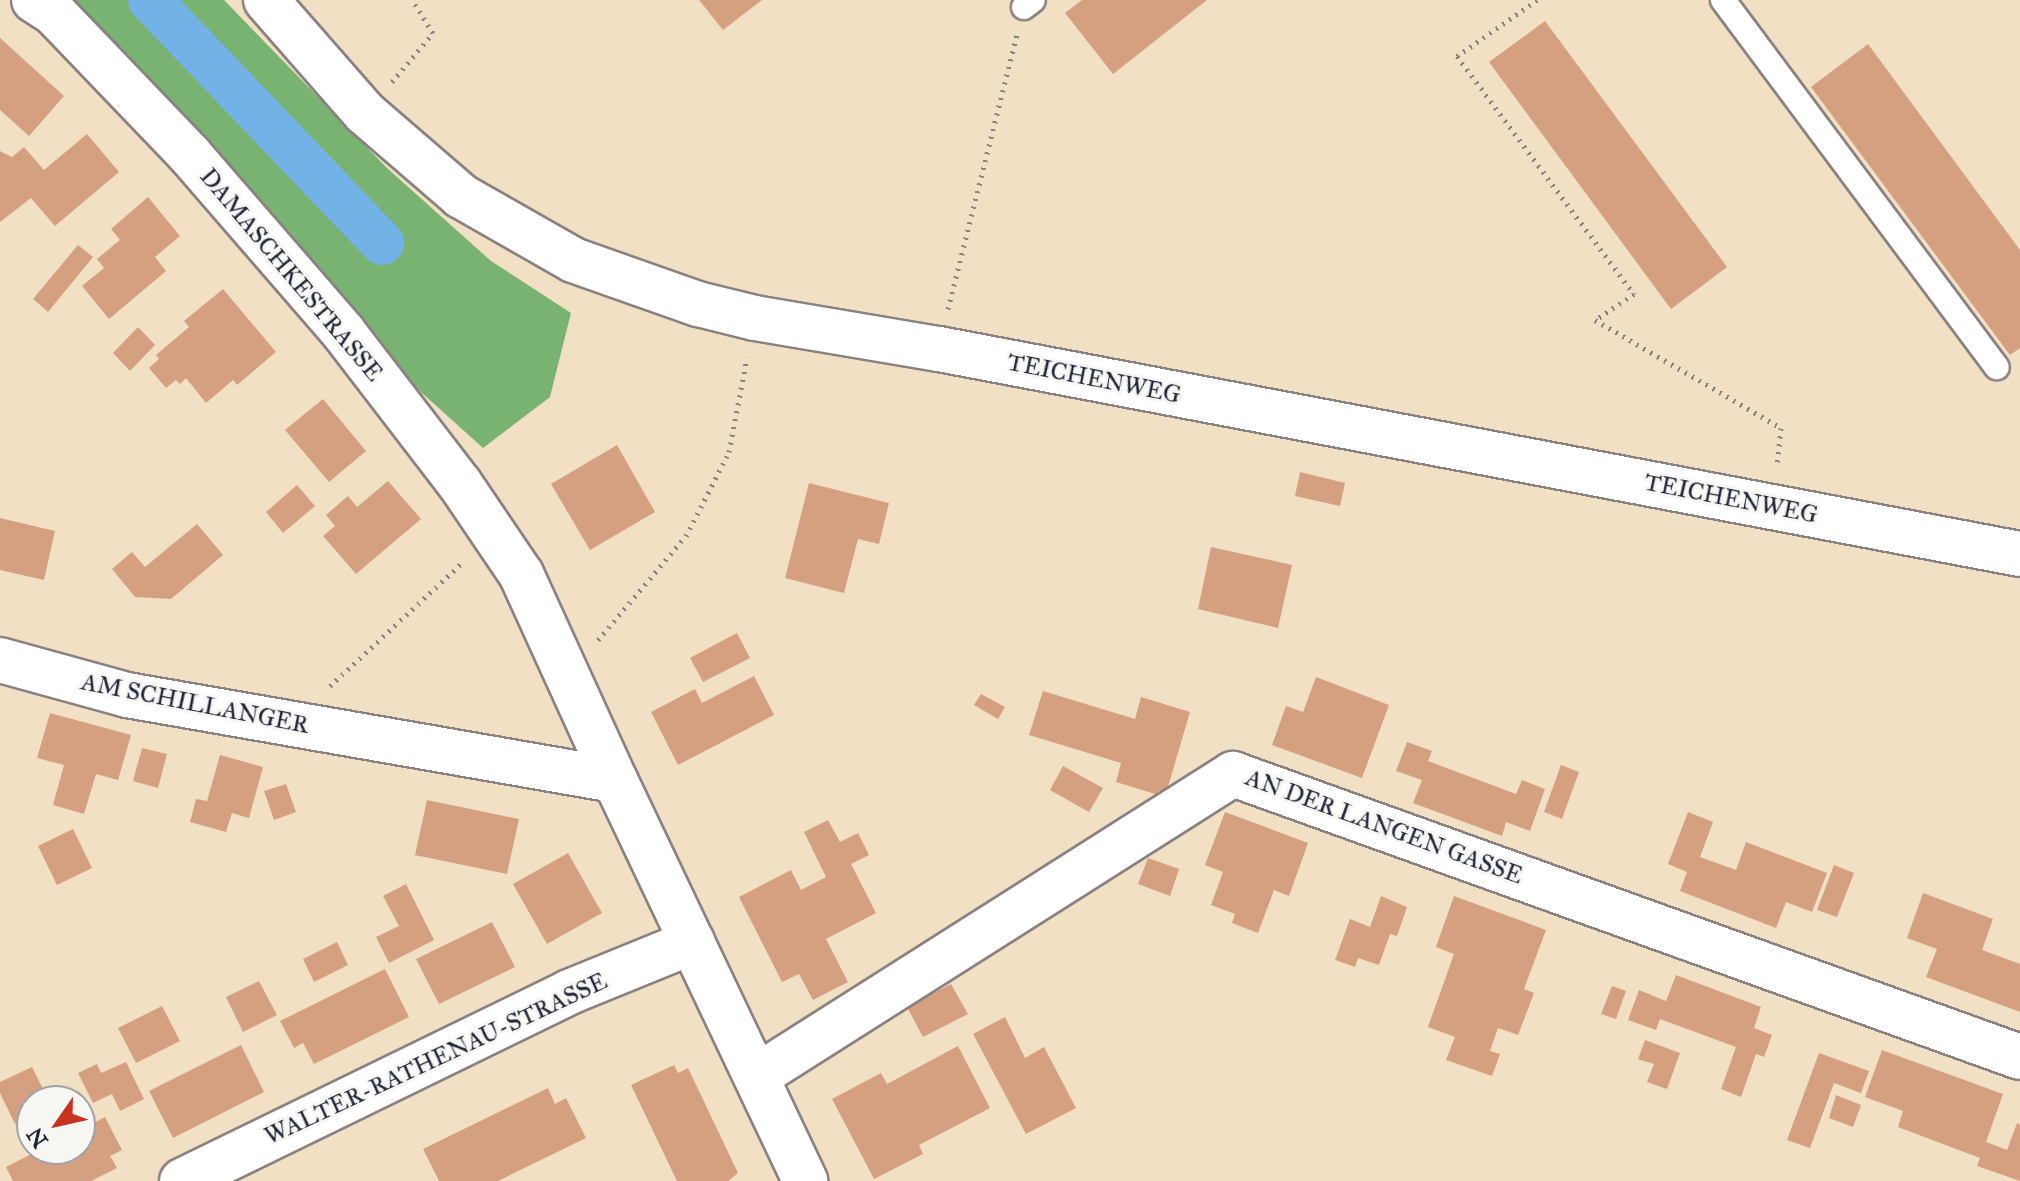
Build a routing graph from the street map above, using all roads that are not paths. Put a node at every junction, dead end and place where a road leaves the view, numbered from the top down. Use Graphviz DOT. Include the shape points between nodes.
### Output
graph roads {
  1 [pos="34,0"];
  2 [pos="266,0"];
  3 [pos="1723,0"];
  4 [pos="1997,367"];
  5 [pos="2020,554"];
  6 [pos="0,660"];
  7 [pos="615,780"];
  8 [pos="692,942"];
  9 [pos="2020,1057"];
  10 [pos="757,1076"];
  11 [pos="182,1181"];
  12 [pos="805,1181"];
  1 -- 7 [label="street, DAMASCHKESTRASSE" via="54,13 190,155 344,333 521,574"];
  2 -- 5 [label="street, TEICHENWEG" via="365,113 461,196 573,260 698,304"];
  3 -- 4 [label="lane"];
  6 -- 7 [label="street, AM SCHILLANGER" via="127,695"];
  7 -- 8 [label="street, DAMASCHKESTRASSE"];
  8 -- 10 [label="street, DAMASCHKESTRASSE"];
  8 -- 11 [label="street, WALTER-RATHENAU-STRASSE" via="569,992"];
  9 -- 10 [label="street, AN DER LANGEN GASSE" via="1233,774"];
  10 -- 12 [label="street, DAMASCHKESTRASSE"];
}
